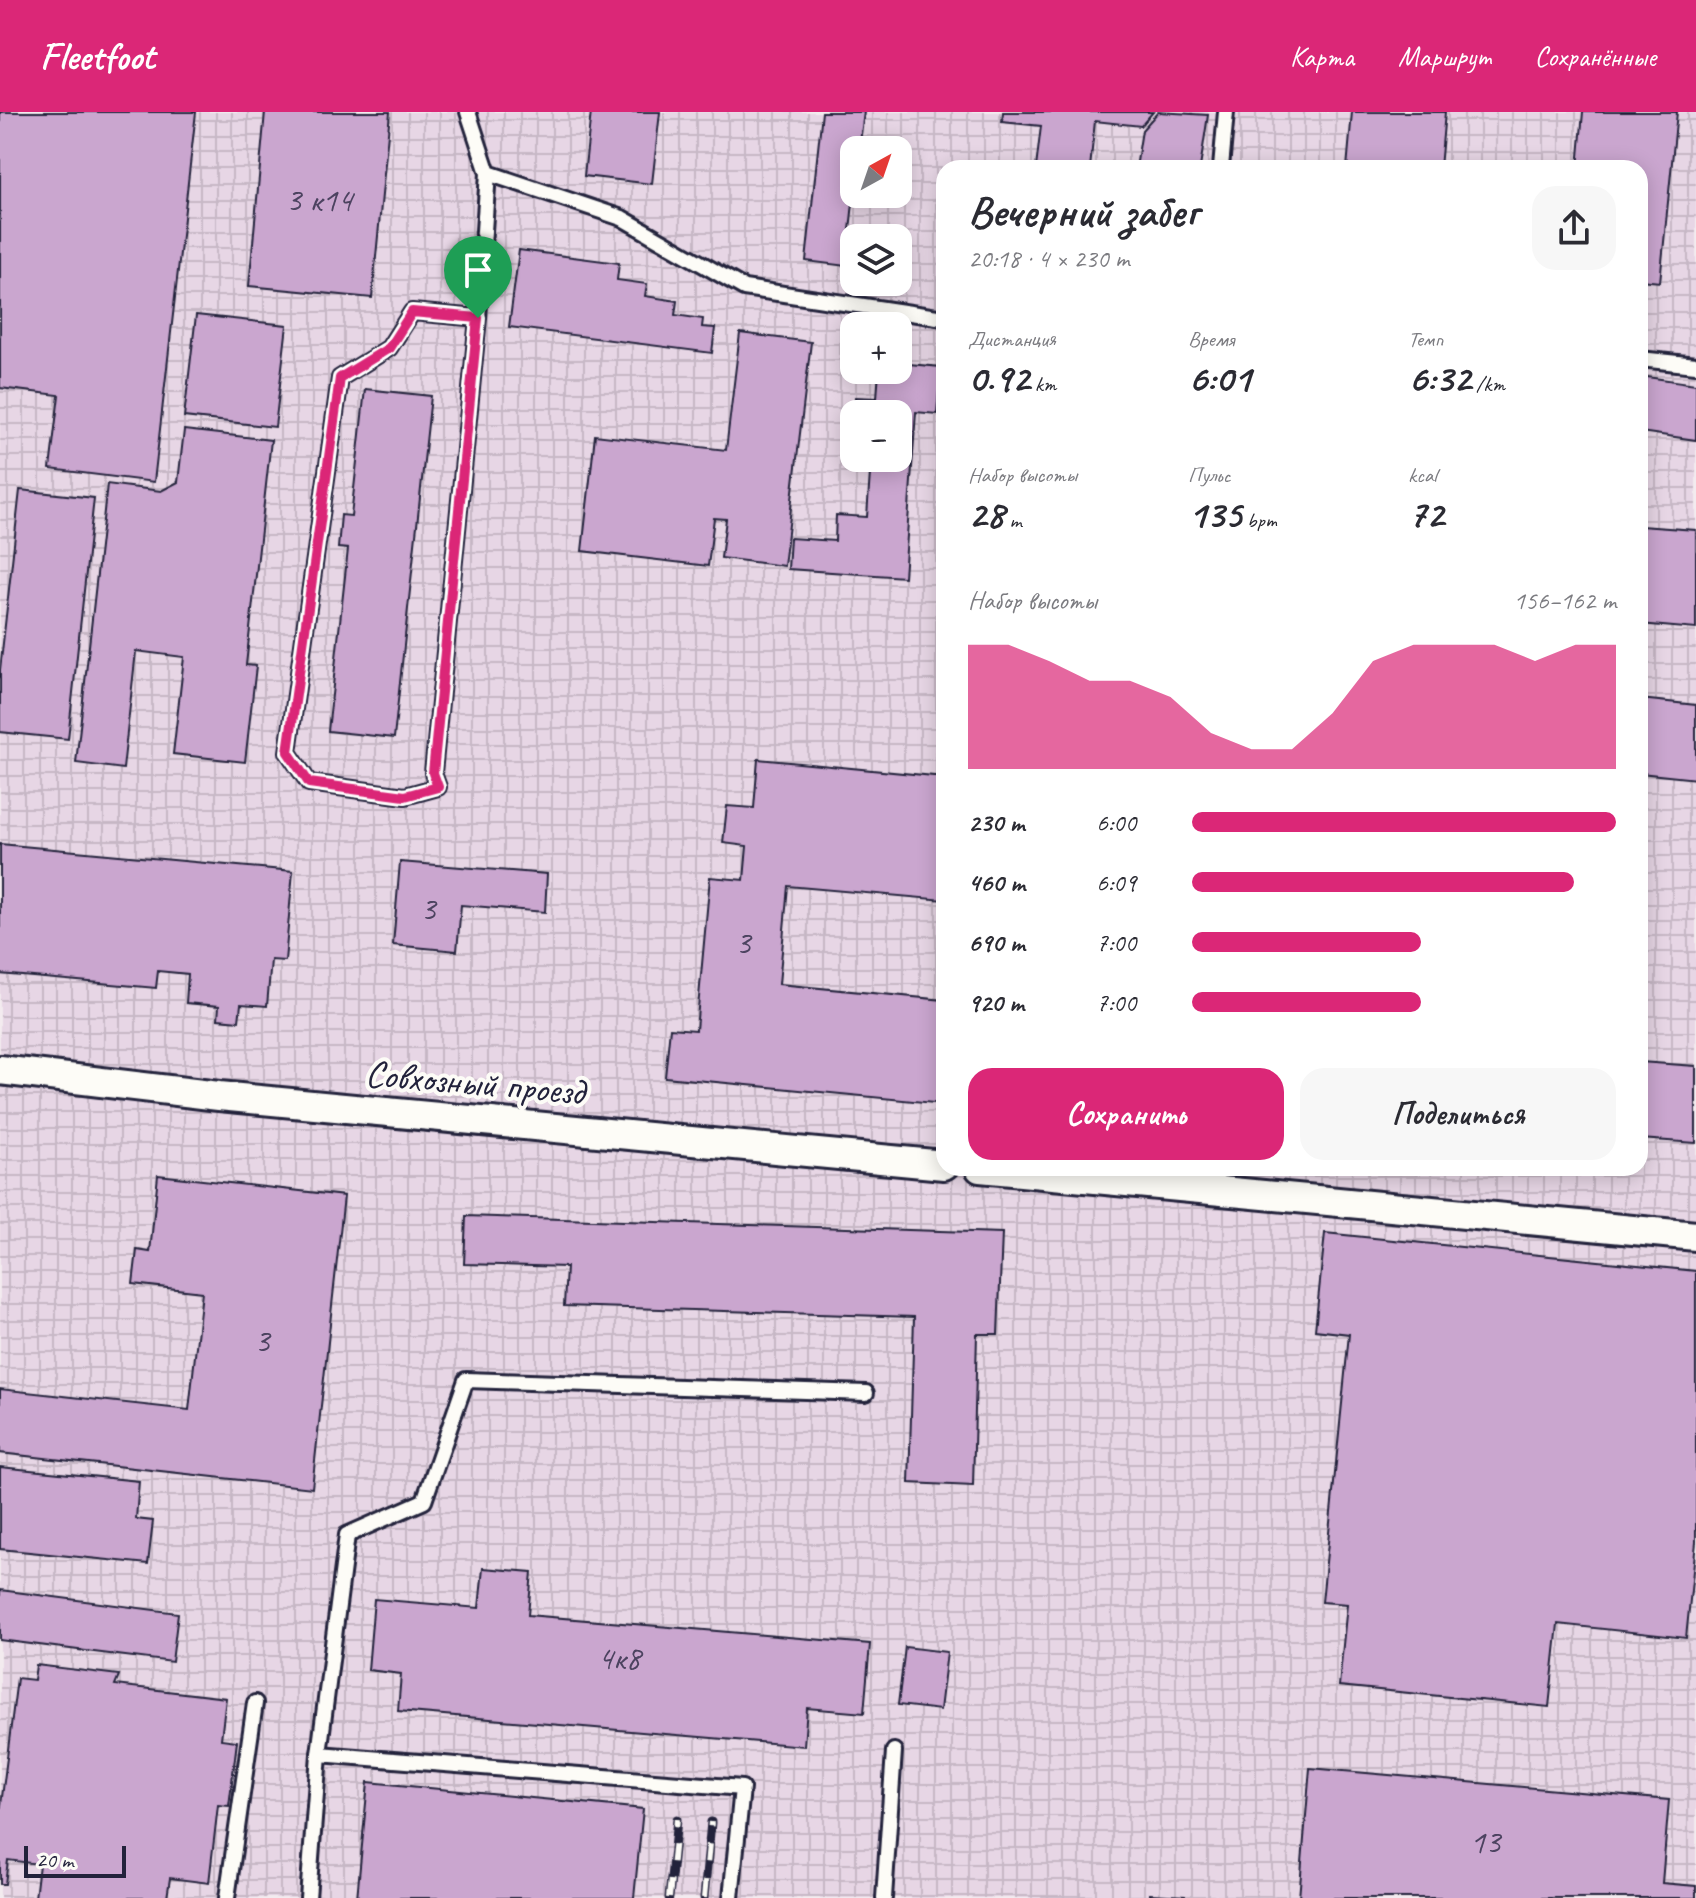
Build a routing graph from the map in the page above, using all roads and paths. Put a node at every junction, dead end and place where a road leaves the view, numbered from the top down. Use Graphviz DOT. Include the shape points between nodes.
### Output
graph roads {
  1 [pos="468,112"];
  2 [pos="1226,112"];
  3 [pos="1222,160"];
  4 [pos="488,173"];
  5 [pos="936,317"];
  6 [pos="478,318"];
  7 [pos="1648,360"];
  8 [pos="1696,365"];
  9 [pos="0,1070"];
  10 [pos="936,1164"];
  11 [pos="1064,1176"];
  12 [pos="1696,1236"];
  13 [pos="866,1393"];
  14 [pos="255,1703"];
  15 [pos="894,1751"];
  16 [pos="319,1754"];
  17 [pos="227,1898"];
  18 [pos="308,1898"];
  19 [pos="731,1898"];
  20 [pos="884,1898"];
  1 -- 4 [label="lane"];
  2 -- 3 [label="lane"];
  4 -- 5 [label="lane" via="622,218 744,288"];
  4 -- 6 [label="lane"];
  6 -- 6 [label="lane" via="433,773 438,787 405,796 309,783 288,752 340,378 389,348 412,312"];
  7 -- 8 [label="lane"];
  9 -- 10 [label="street, Совхозный проезд"];
  11 -- 12 [label="street"];
  13 -- 16 [label="lane" via="466,1380 424,1501 347,1535"];
  14 -- 17 [label="lane"];
  15 -- 20 [label="lane"];
  16 -- 18 [label="lane"];
  16 -- 19 [label="lane" via="742,1788"];
}
